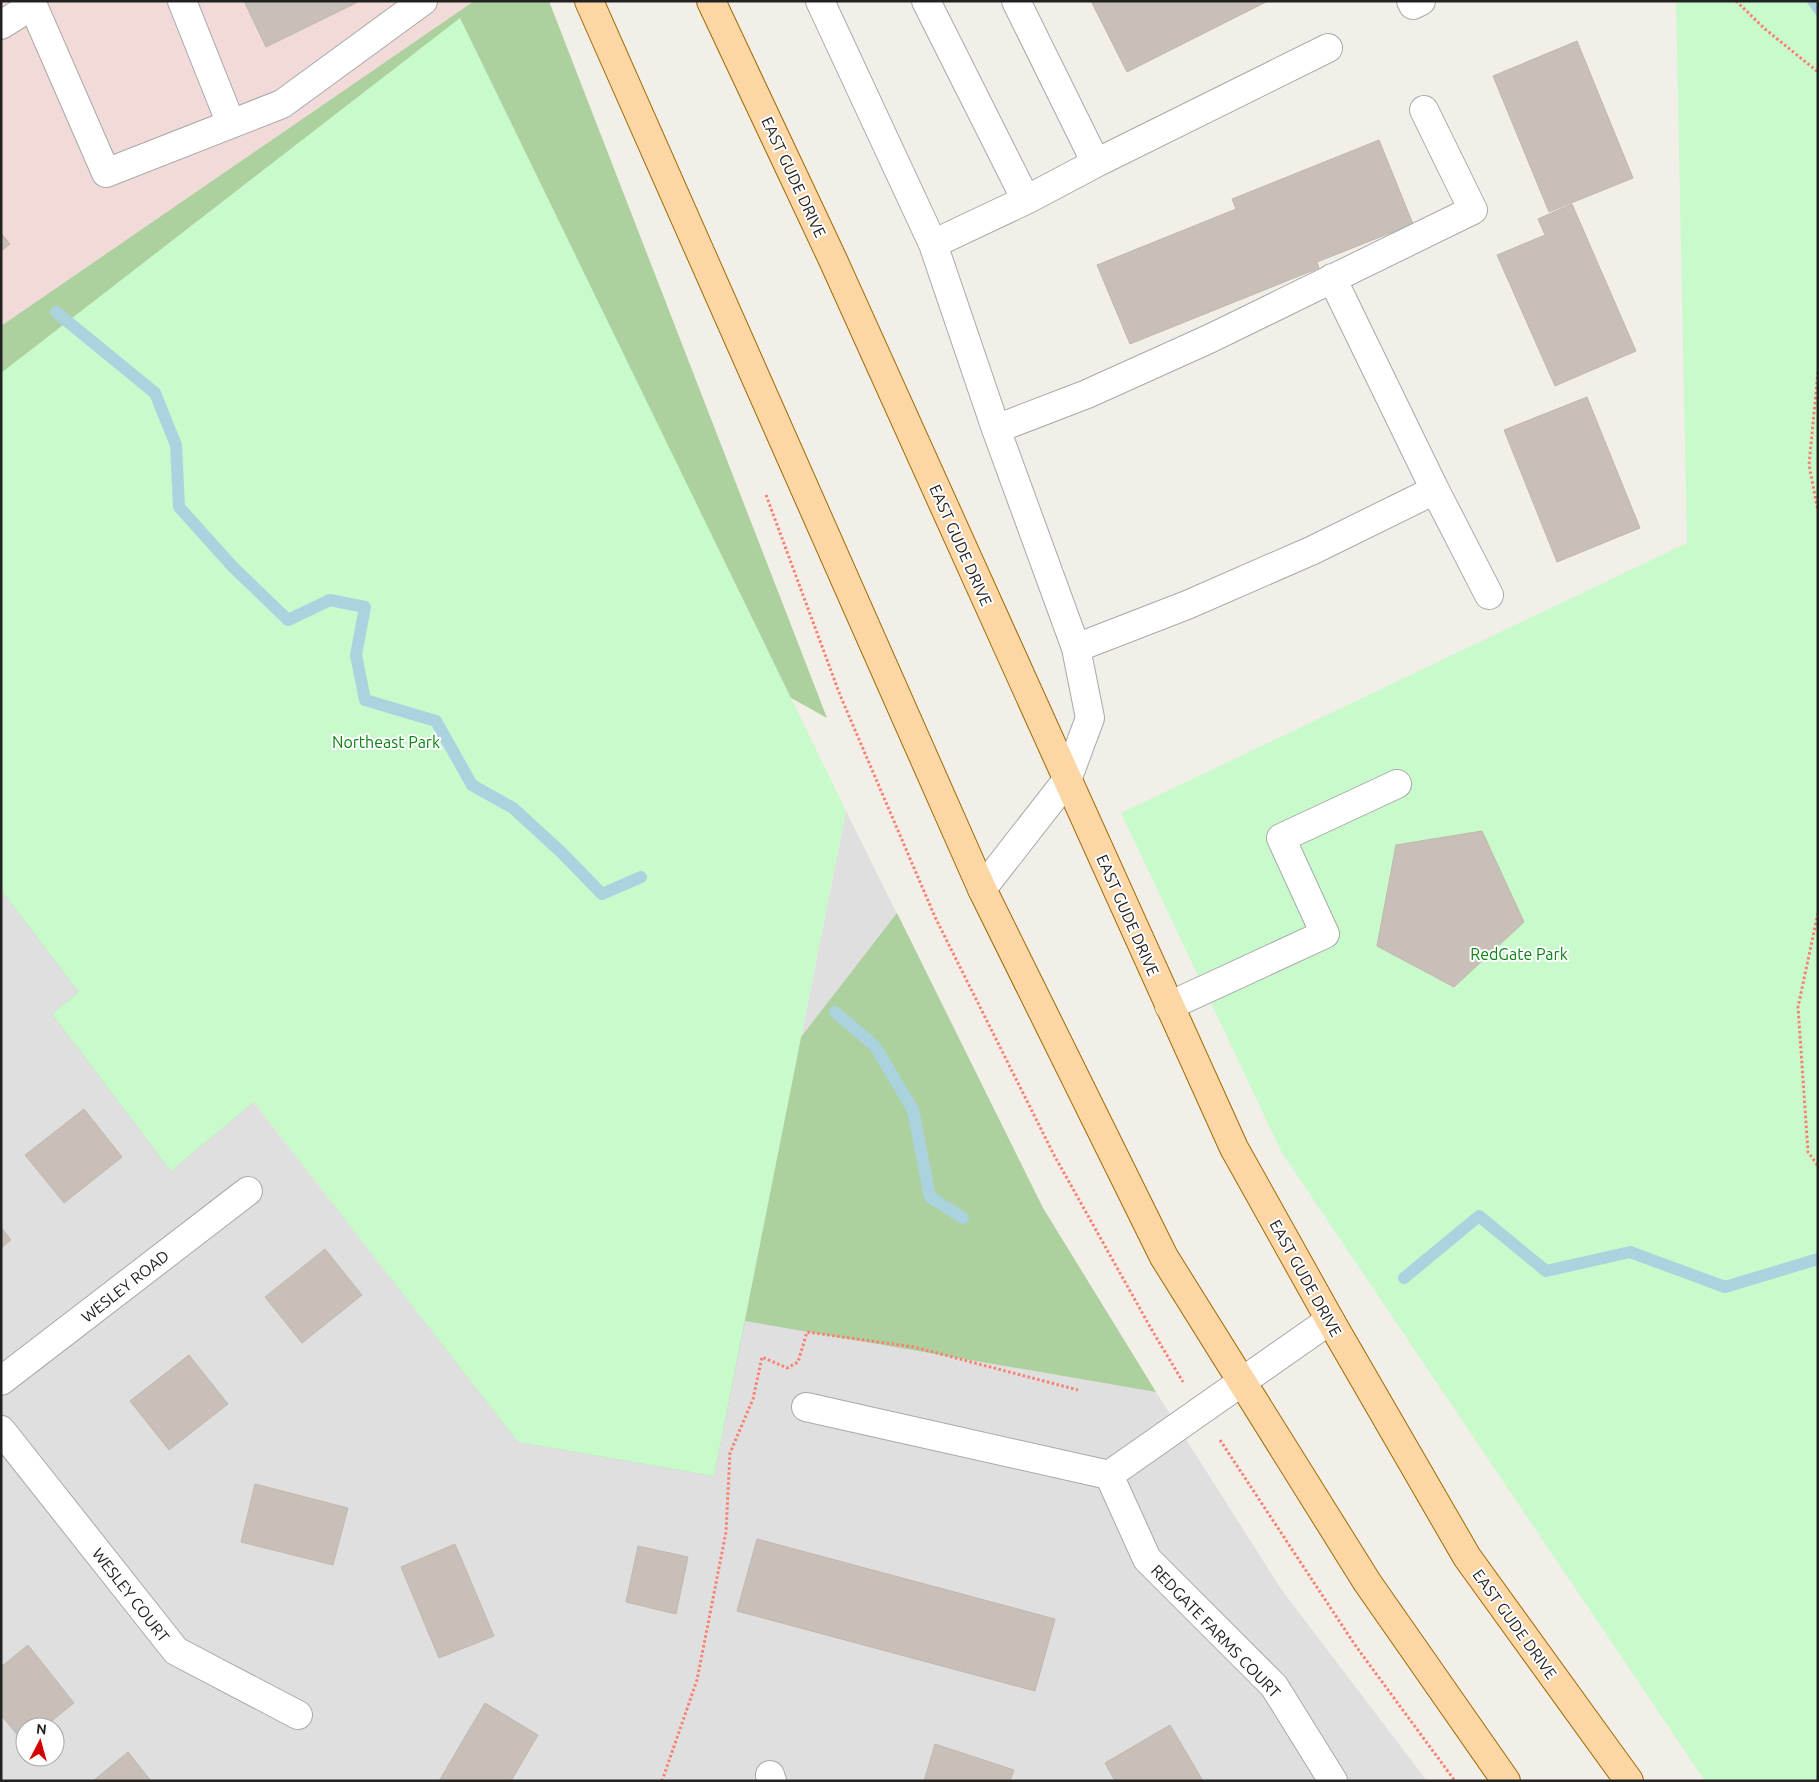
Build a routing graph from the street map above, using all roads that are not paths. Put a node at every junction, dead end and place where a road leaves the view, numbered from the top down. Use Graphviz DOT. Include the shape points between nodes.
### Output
graph roads {
  1 [pos="182,1"];
  2 [pos="423,1"];
  3 [pos="590,1"];
  4 [pos="711,1"];
  5 [pos="820,1"];
  6 [pos="926,1"];
  7 [pos="1016,1"];
  8 [pos="1411,1"];
  9 [pos="1421,1"];
  10 [pos="32,3"];
  11 [pos="1,25"];
  12 [pos="1328,48"];
  13 [pos="1424,110"];
  14 [pos="231,124"];
  15 [pos="1096,163"];
  16 [pos="1026,200"];
  17 [pos="933,244"];
  18 [pos="1332,278"];
  19 [pos="996,429"];
  20 [pos="1435,490"];
  21 [pos="1489,596"];
  22 [pos="1076,648"];
  23 [pos="1067,780"];
  24 [pos="1397,784"];
  25 [pos="982,889"];
  26 [pos="1169,1006"];
  27 [pos="248,1192"];
  28 [pos="1330,1320"];
  29 [pos="1,1381"];
  30 [pos="1242,1382"];
  31 [pos="806,1407"];
  32 [pos="1,1430"];
  33 [pos="1109,1475"];
  34 [pos="298,1715"];
  35 [pos="1333,1781"];
  36 [pos="1506,1781"];
  37 [pos="1629,1781"];
  1 -- 14 [label="street"];
  2 -- 14 [label="street" via="282,104"];
  3 -- 25 [label="main road"];
  4 -- 23 [label="main road, EAST GUDE DRIVE" via="837,269"];
  5 -- 17 [label="street"];
  6 -- 16 [label="street"];
  7 -- 15 [label="street"];
  8 -- 9 [label="street" via="1413,5"];
  10 -- 11 [label="street"];
  10 -- 14 [label="street" via="106,173"];
  12 -- 15 [label="street"];
  13 -- 18 [label="street" via="1473,210"];
  15 -- 16 [label="street"];
  16 -- 17 [label="street"];
  17 -- 19 [label="street"];
  18 -- 19 [label="street" via="1209,340 1087,394"];
  18 -- 20 [label="street"];
  19 -- 22 [label="street"];
  20 -- 21 [label="street"];
  20 -- 22 [label="street" via="1314,550 1187,605"];
  22 -- 23 [label="street" via="1090,718"];
  23 -- 25 [label="street"];
  23 -- 26 [label="main road, EAST GUDE DRIVE"];
  24 -- 26 [label="street" via="1281,838 1325,934"];
  25 -- 30 [label="main road" via="1164,1257"];
  26 -- 28 [label="main road, EAST GUDE DRIVE" via="1234,1148"];
  27 -- 29 [label="street, WESLEY ROAD"];
  28 -- 30 [label="street"];
  28 -- 37 [label="main road, EAST GUDE DRIVE" via="1467,1557"];
  30 -- 33 [label="street"];
  30 -- 36 [label="main road" via="1367,1582"];
  31 -- 33 [label="street"];
  32 -- 34 [label="street, WESLEY COURT" via="176,1650"];
  33 -- 35 [label="street, REDGATE FARMS COURT" via="1147,1559 1274,1686"];
}
